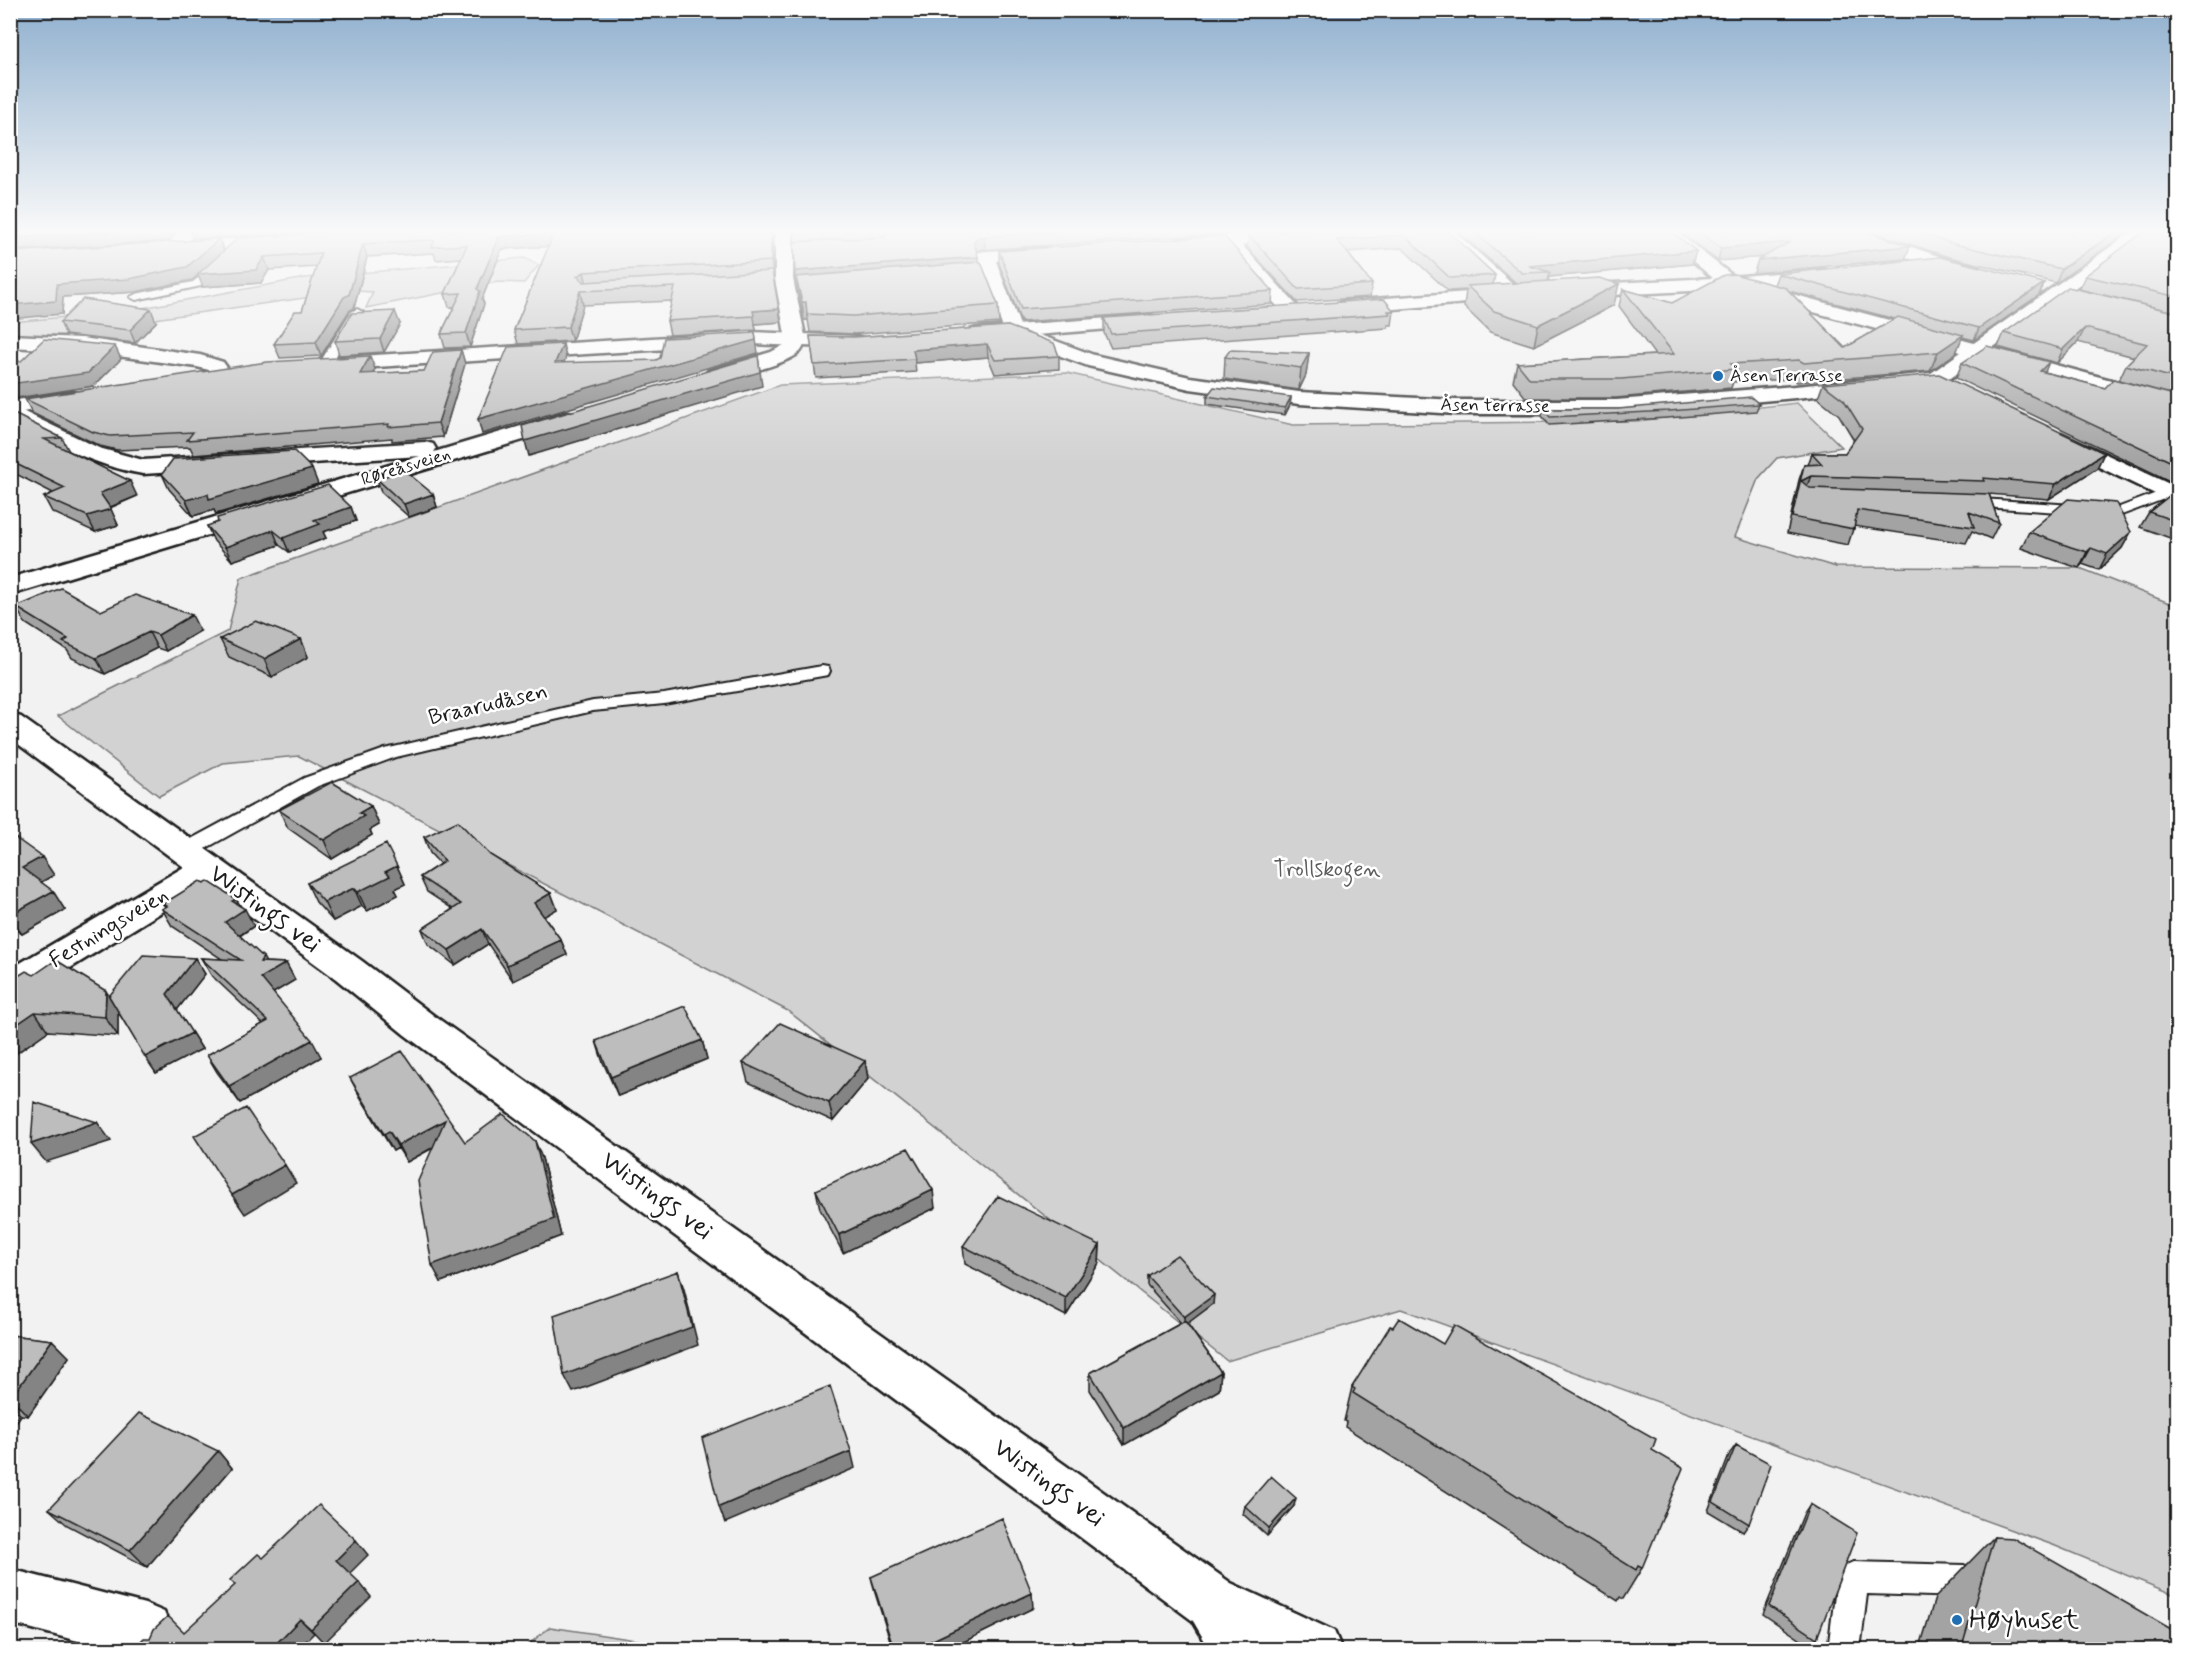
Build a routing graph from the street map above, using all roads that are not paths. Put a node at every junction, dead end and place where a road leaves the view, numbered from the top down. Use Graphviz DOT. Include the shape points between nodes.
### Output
graph roads {
  1 [pos="790,308"];
  2 [pos="1003,308"];
  3 [pos="1314,308"];
  4 [pos="1821,308"];
  5 [pos="2035,308"];
  6 [pos="1291,310"];
  7 [pos="357,312"];
  8 [pos="1268,312"];
  9 [pos="1164,320"];
  10 [pos="1013,332"];
  11 [pos="957,336"];
  12 [pos="796,340"];
  13 [pos="10,341"];
  14 [pos="877,341"];
  15 [pos="1974,351"];
  16 [pos="325,364"];
  17 [pos="304,365"];
  18 [pos="188,379"];
  19 [pos="1937,379"];
  20 [pos="692,382"];
  21 [pos="1958,389"];
  22 [pos="89,395"];
  23 [pos="2178,405"];
  24 [pos="10,409"];
  25 [pos="593,412"];
  26 [pos="2042,431"];
  27 [pos="466,448"];
  28 [pos="2172,495"];
  29 [pos="1952,502"];
  30 [pos="10,587"];
  31 [pos="822,671"];
  32 [pos="10,723"];
  33 [pos="197,859"];
  34 [pos="10,987"];
  35 [pos="1965,1581"];
  36 [pos="10,1596"];
  37 [pos="1212,1602"];
  38 [pos="145,1631"];
  39 [pos="1241,1650"];
  40 [pos="1315,1650"];
  41 [pos="1844,1650"];
  1 -- 12 [label="street"];
  2 -- 10 [label="street"];
  3 -- 6 [label="street"];
  4 -- 15 [label="street"];
  5 -- 15 [label="street"];
  6 -- 8 [label="street"];
  7 -- 16 [label="lane"];
  9 -- 10 [label="street"];
  10 -- 11 [label="street"];
  10 -- 19 [label="street, Åsen terrasse" via="1088,360 1190,383 1299,398 1457,407 1616,407"];
  12 -- 14 [label="street"];
  12 -- 16 [label="street" via="749,338"];
  12 -- 20 [label="street" via="793,348 778,356"];
  13 -- 18 [label="street" via="91,345 200,361 231,372"];
  15 -- 19 [label="street"];
  15 -- 23 [label="street"];
  16 -- 17 [label="street"];
  19 -- 21 [label="street"];
  22 -- 24 [label="street"];
  24 -- 27 [label="street" via="124,466"];
  25 -- 27 [label="street, Røreåsveien"];
  26 -- 28 [label="street"];
  27 -- 30 [label="street, Røreåsveien"];
  28 -- 29 [label="lane" via="2120,512"];
  31 -- 33 [label="lane, Braarudåsen" via="686,696 593,705 391,753 311,782"];
  32 -- 33 [label="street, Wistings vei"];
  33 -- 34 [label="street, Festningsveien"];
  33 -- 37 [label="street, Wistings vei"];
  35 -- 41 [label="lane" via="1853,1578"];
  36 -- 38 [label="street"];
  37 -- 39 [label="street"];
  37 -- 40 [label="street, Wistings vei"];
}
